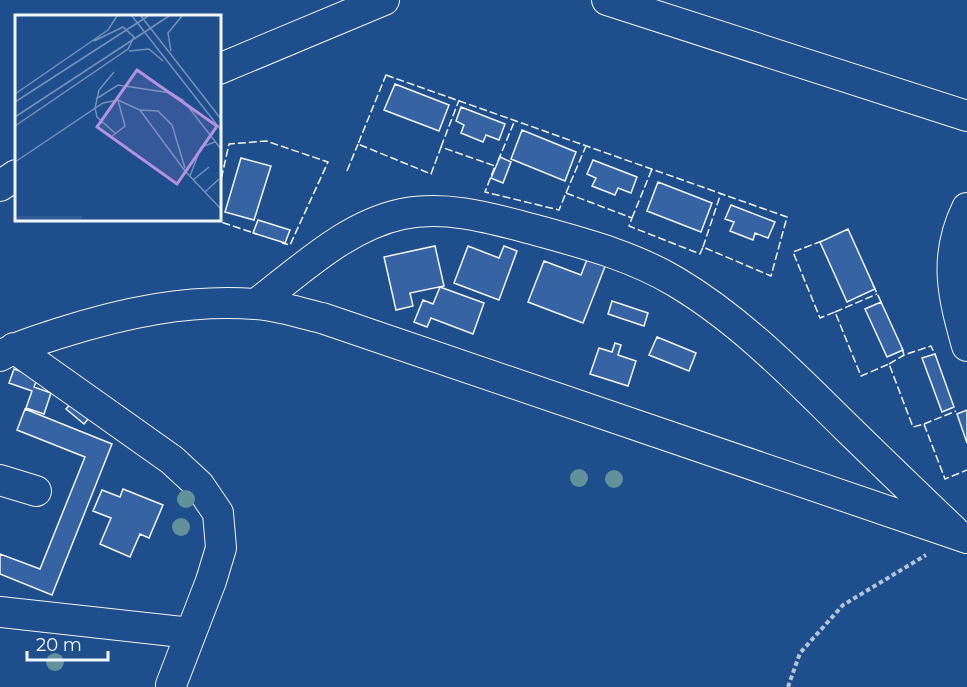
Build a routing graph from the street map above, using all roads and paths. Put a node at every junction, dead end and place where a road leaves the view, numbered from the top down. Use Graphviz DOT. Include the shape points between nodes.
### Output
graph roads {
  1 [pos="384,0"];
  2 [pos="606,0"];
  3 [pos="220,69"];
  4 [pos="967,116"];
  5 [pos="15,176"];
  6 [pos="0,186"];
  7 [pos="967,208"];
  8 [pos="256,304"];
  9 [pos="967,346"];
  10 [pos="7,352"];
  11 [pos="0,480"];
  12 [pos="36,492"];
  13 [pos="963,537"];
  14 [pos="0,612"];
  15 [pos="191,633"];
  16 [pos="171,685"];
  17 [pos="788,687"];
  1 -- 3 [label="lane"];
  2 -- 4 [label="lane"];
  5 -- 6 [label="lane"];
  7 -- 9 [label="lane" via="952,257 953,291"];
  8 -- 10 [label="lane" via="198,303 143,311"];
  8 -- 13 [label="lane" via="322,318"];
  8 -- 13 [label="lane" via="327,250 363,228 403,214 444,211 486,217 597,247 676,282 728,319 804,385"];
  10 -- 15 [label="lane" via="172,460 200,485 218,513 221,548"];
  11 -- 12 [label="lane"];
  13 -- 17 [label="path" via="900,569 843,605 800,653"];
  14 -- 15 [label="lane"];
  15 -- 16 [label="lane"];
}
